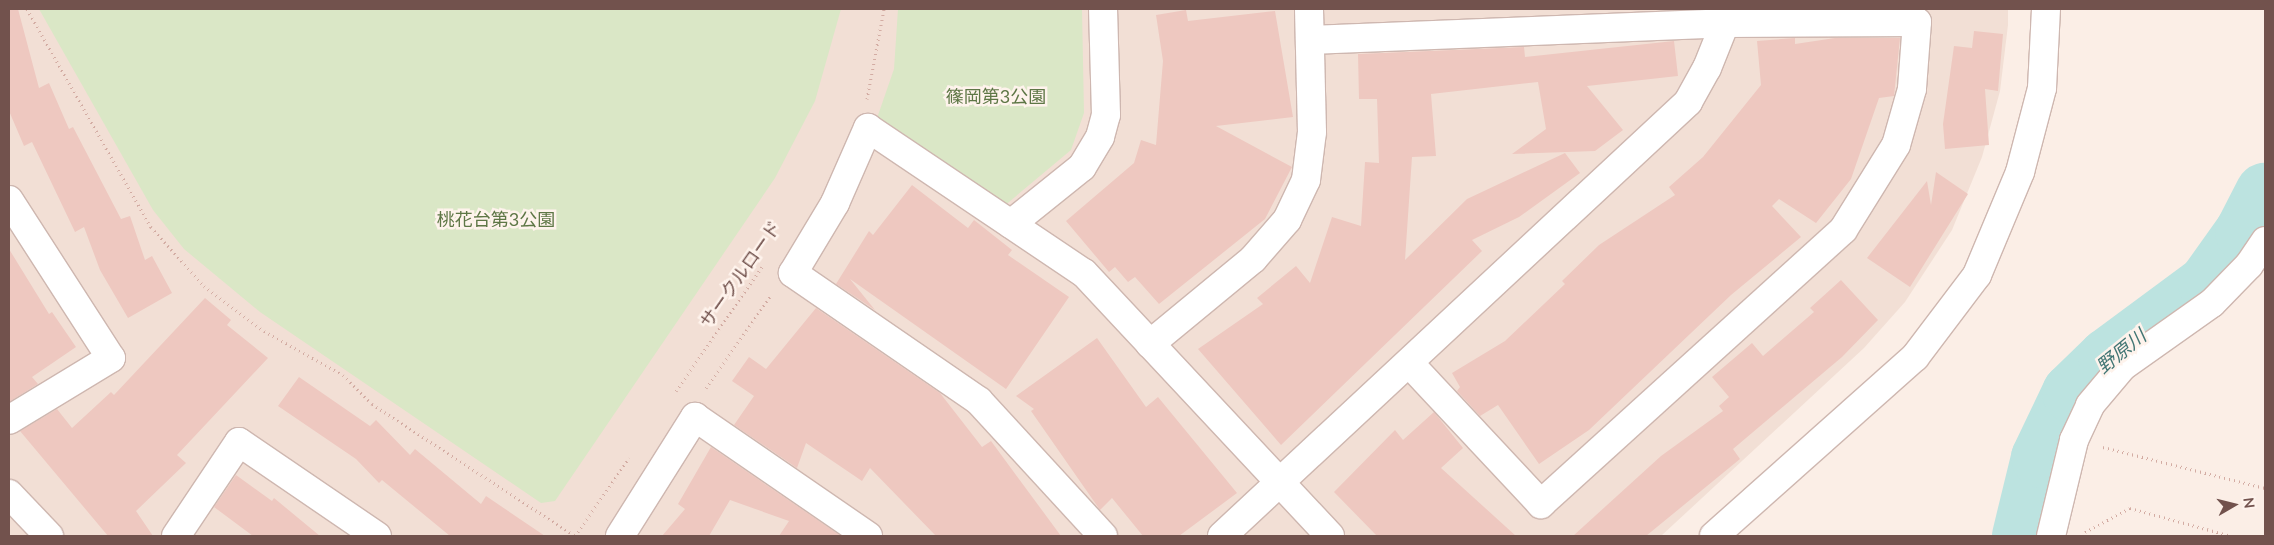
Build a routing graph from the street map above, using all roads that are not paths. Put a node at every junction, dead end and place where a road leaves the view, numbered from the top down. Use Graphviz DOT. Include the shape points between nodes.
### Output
graph roads {
  1 [pos="1103,9"];
  2 [pos="1309,9"];
  3 [pos="2046,9"];
  4 [pos="1725,16"];
  5 [pos="1310,40"];
  6 [pos="9,200"];
  7 [pos="1011,224"];
  8 [pos="2265,241"];
  9 [pos="1150,344"];
  10 [pos="1409,363"];
  11 [pos="9,420"];
  12 [pos="1278,485"];
  13 [pos="9,494"];
  14 [pos="49,536"];
  15 [pos="176,536"];
  16 [pos="377,536"];
  17 [pos="620,536"];
  18 [pos="868,536"];
  19 [pos="1103,536"];
  20 [pos="1222,536"];
  21 [pos="1330,536"];
  22 [pos="1714,536"];
  23 [pos="2051,536"];
  1 -- 7 [label="street" via="1106,115 1100,136 1082,167"];
  2 -- 5 [label="street"];
  3 -- 22 [label="street" via="2042,88 2020,172 1977,275 1915,357"];
  4 -- 5 [label="street"];
  4 -- 10 [label="street" via="1688,102"];
  4 -- 10 [label="street" via="1917,22 1912,89 1896,144 1843,230 1541,504"];
  5 -- 9 [label="street" via="1312,132 1306,180 1287,220 1252,259"];
  6 -- 11 [label="street" via="111,358"];
  7 -- 9 [label="street" via="1084,274"];
  7 -- 19 [label="street" via="868,128 835,203 793,273 979,401"];
  8 -- 23 [label="street" via="2249,265 2212,303 2124,366 2090,405 2074,440"];
  9 -- 12 [label="street"];
  10 -- 12 [label="street"];
  12 -- 20 [label="street"];
  12 -- 21 [label="street"];
  13 -- 14 [label="street"];
  15 -- 16 [label="street" via="239,442"];
  17 -- 18 [label="street" via="695,417"];
}
